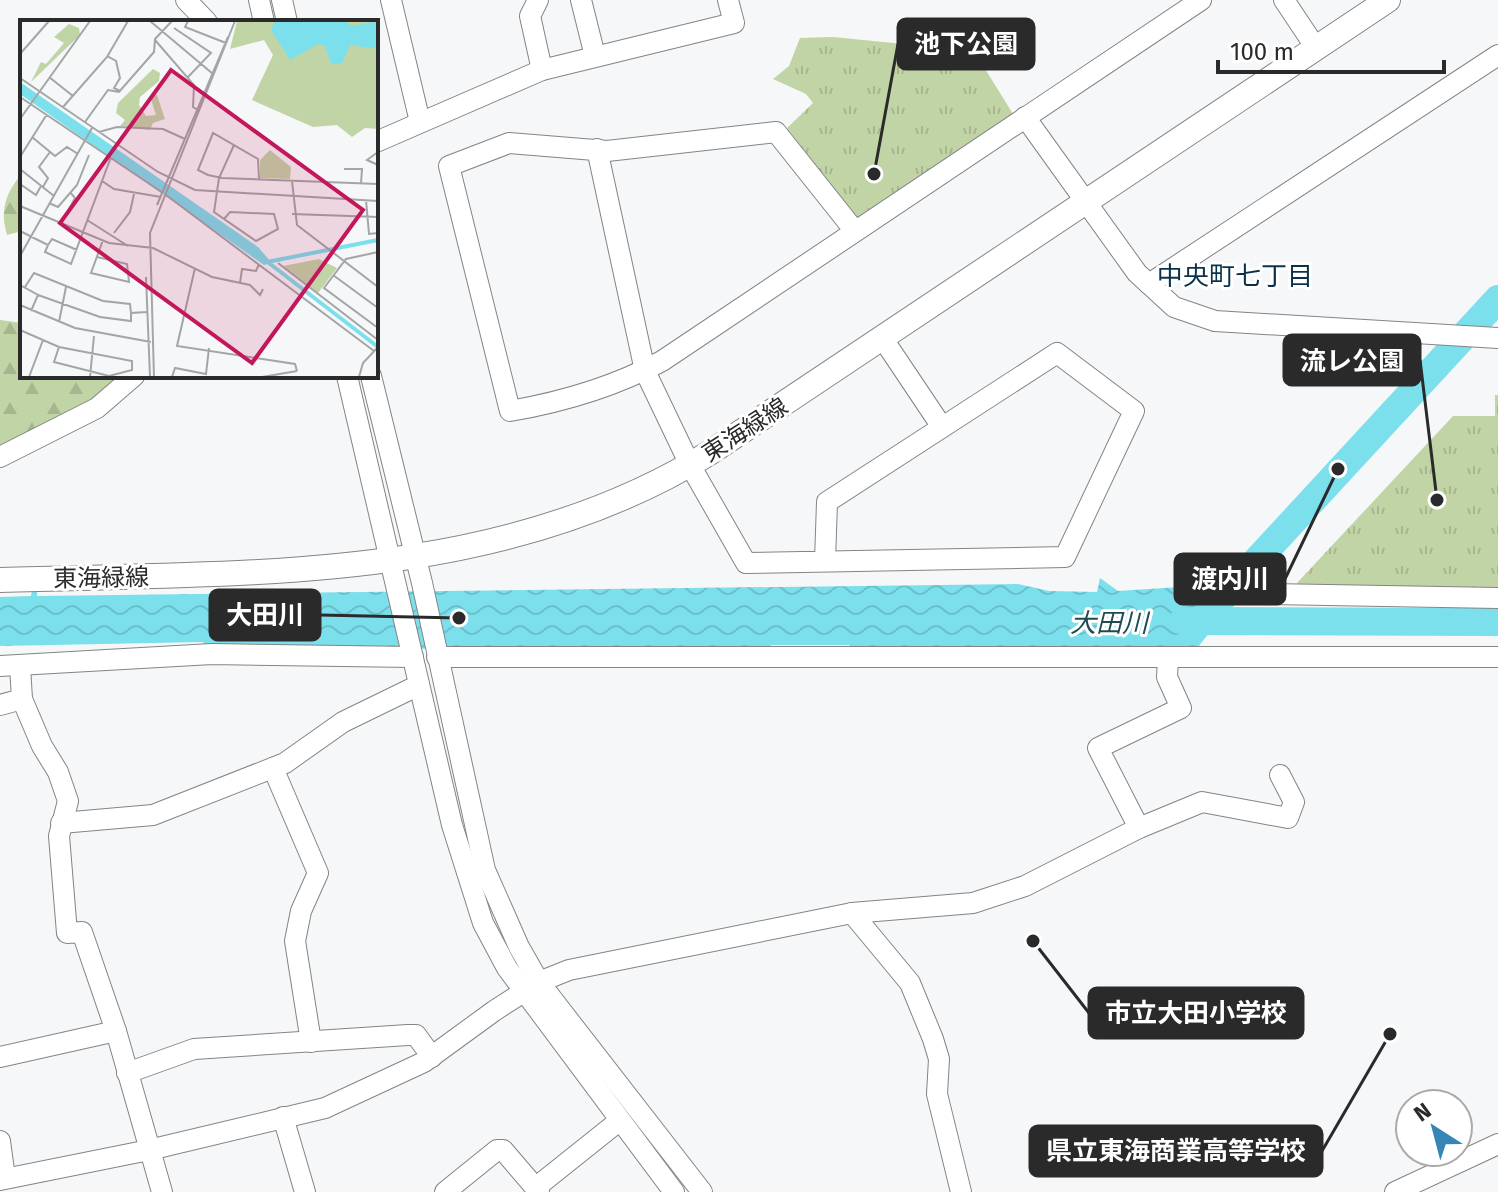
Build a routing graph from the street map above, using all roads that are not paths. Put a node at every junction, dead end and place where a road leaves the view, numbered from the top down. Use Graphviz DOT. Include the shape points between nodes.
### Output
graph roads {
  1 [pos="186,0"];
  2 [pos="259,0"];
  3 [pos="282,0"];
  4 [pos="391,0"];
  5 [pos="538,0"];
  6 [pos="581,0"];
  7 [pos="728,0"];
  8 [pos="1201,0"];
  9 [pos="1284,0"];
  10 [pos="1388,0"];
  11 [pos="205,20"];
  12 [pos="264,20"];
  13 [pos="287,20"];
  14 [pos="1316,48"];
  15 [pos="1498,55"];
  16 [pos="595,56"];
  17 [pos="542,70"];
  18 [pos="1025,117"];
  19 [pos="420,122"];
  20 [pos="378,141"];
  21 [pos="597,149"];
  22 [pos="1087,201"];
  23 [pos="854,230"];
  24 [pos="1149,284"];
  25 [pos="1498,338"];
  26 [pos="883,339"];
  27 [pos="645,371"];
  28 [pos="132,378"];
  29 [pos="347,378"];
  30 [pos="371,378"];
  31 [pos="942,427"];
  32 [pos="0,457"];
  33 [pos="690,465"];
  34 [pos="415,558"];
  35 [pos="825,561"];
  36 [pos="392,571"];
  37 [pos="0,580"];
  38 [pos="1263,586"];
  39 [pos="1498,598"];
  40 [pos="436,653"];
  41 [pos="412,654"];
  42 [pos="1498,657"];
  43 [pos="1168,659"];
  44 [pos="10,666"];
  45 [pos="419,685"];
  46 [pos="22,699"];
  47 [pos="0,705"];
  48 [pos="273,768"];
  49 [pos="1280,775"];
  50 [pos="61,823"];
  51 [pos="1139,828"];
  52 [pos="852,913"];
  53 [pos="532,987"];
  54 [pos="116,1031"];
  55 [pos="311,1042"];
  56 [pos="0,1057"];
  57 [pos="432,1057"];
  58 [pos="127,1073"];
  59 [pos="283,1117"];
  60 [pos="619,1121"];
  61 [pos="0,1141"];
  62 [pos="1498,1144"];
  63 [pos="149,1150"];
  64 [pos="2,1179"];
  65 [pos="537,1190"];
  66 [pos="162,1192"];
  67 [pos="305,1192"];
  68 [pos="445,1192"];
  69 [pos="674,1192"];
  70 [pos="702,1192"];
  71 [pos="961,1192"];
  72 [pos="1395,1192"];
  1 -- 11 [label="street"];
  2 -- 12 [label="street"];
  3 -- 13 [label="street"];
  4 -- 19 [label="street"];
  5 -- 17 [label="street" via="530,16"];
  6 -- 16 [label="street"];
  7 -- 16 [label="street" via="734,23"];
  8 -- 18 [label="street"];
  9 -- 14 [label="street"];
  10 -- 14 [label="main road, 東海緑線"];
  14 -- 22 [label="main road, 東海緑線"];
  15 -- 24 [label="street"];
  16 -- 17 [label="street"];
  17 -- 19 [label="street"];
  18 -- 22 [label="street"];
  18 -- 23 [label="street"];
  19 -- 20 [label="street"];
  21 -- 23 [label="street" via="776,132"];
  21 -- 27 [label="street"];
  21 -- 27 [label="street" via="509,143 449,166 510,411"];
  22 -- 24 [label="street"];
  22 -- 26 [label="main road, 東海緑線"];
  23 -- 27 [label="street"];
  24 -- 25 [label="street" via="1174,307 1215,321"];
  26 -- 31 [label="street"];
  26 -- 33 [label="main road, 東海緑線"];
  27 -- 33 [label="street"];
  28 -- 32 [label="street" via="97,408"];
  29 -- 36 [label="street"];
  30 -- 34 [label="street"];
  31 -- 35 [label="street" via="827,502"];
  31 -- 35 [label="street" via="1057,353 1134,411 1065,557"];
  33 -- 34 [label="main road, 東海緑線" via="566,521"];
  33 -- 35 [label="street" via="746,563"];
  34 -- 36 [label="main road, 東海緑線"];
  34 -- 40 [label="street"];
  36 -- 37 [label="main road, 東海緑線"];
  36 -- 41 [label="street"];
  38 -- 39 [label="street" via="1263,594"];
  40 -- 43 [label="street"];
  40 -- 53 [label="street" via="485,870"];
  41 -- 44 [label="street" via="212,654"];
  41 -- 45 [label="street"];
  42 -- 43 [label="street"];
  43 -- 51 [label="street" via="1167,677 1181,708 1098,748"];
  44 -- 46 [label="street"];
  45 -- 48 [label="street" via="343,722"];
  45 -- 53 [label="street" via="452,825 483,923"];
  46 -- 47 [label="street"];
  46 -- 50 [label="street" via="68,801"];
  48 -- 50 [label="street" via="153,815"];
  48 -- 55 [label="street" via="318,873 295,941"];
  49 -- 51 [label="street" via="1294,802 1288,818 1202,802"];
  50 -- 54 [label="street" via="67,933 82,932"];
  51 -- 52 [label="street" via="1025,886 973,903"];
  52 -- 53 [label="street" via="569,970"];
  52 -- 71 [label="street" via="910,983 933,1039 939,1059 937,1094"];
  53 -- 57 [label="street"];
  53 -- 60 [label="street"];
  53 -- 70 [label="street"];
  54 -- 56 [label="street"];
  54 -- 58 [label="street"];
  55 -- 57 [label="street" via="416,1035"];
  55 -- 58 [label="street" via="194,1049"];
  57 -- 59 [label="street" via="325,1108"];
  58 -- 63 [label="street"];
  59 -- 63 [label="street"];
  59 -- 67 [label="street"];
  60 -- 65 [label="street"];
  60 -- 69 [label="street"];
  61 -- 64 [label="street"];
  62 -- 72 [label="street"];
  63 -- 64 [label="street"];
  63 -- 66 [label="street"];
  65 -- 68 [label="street" via="503,1150 497,1150"];
}
